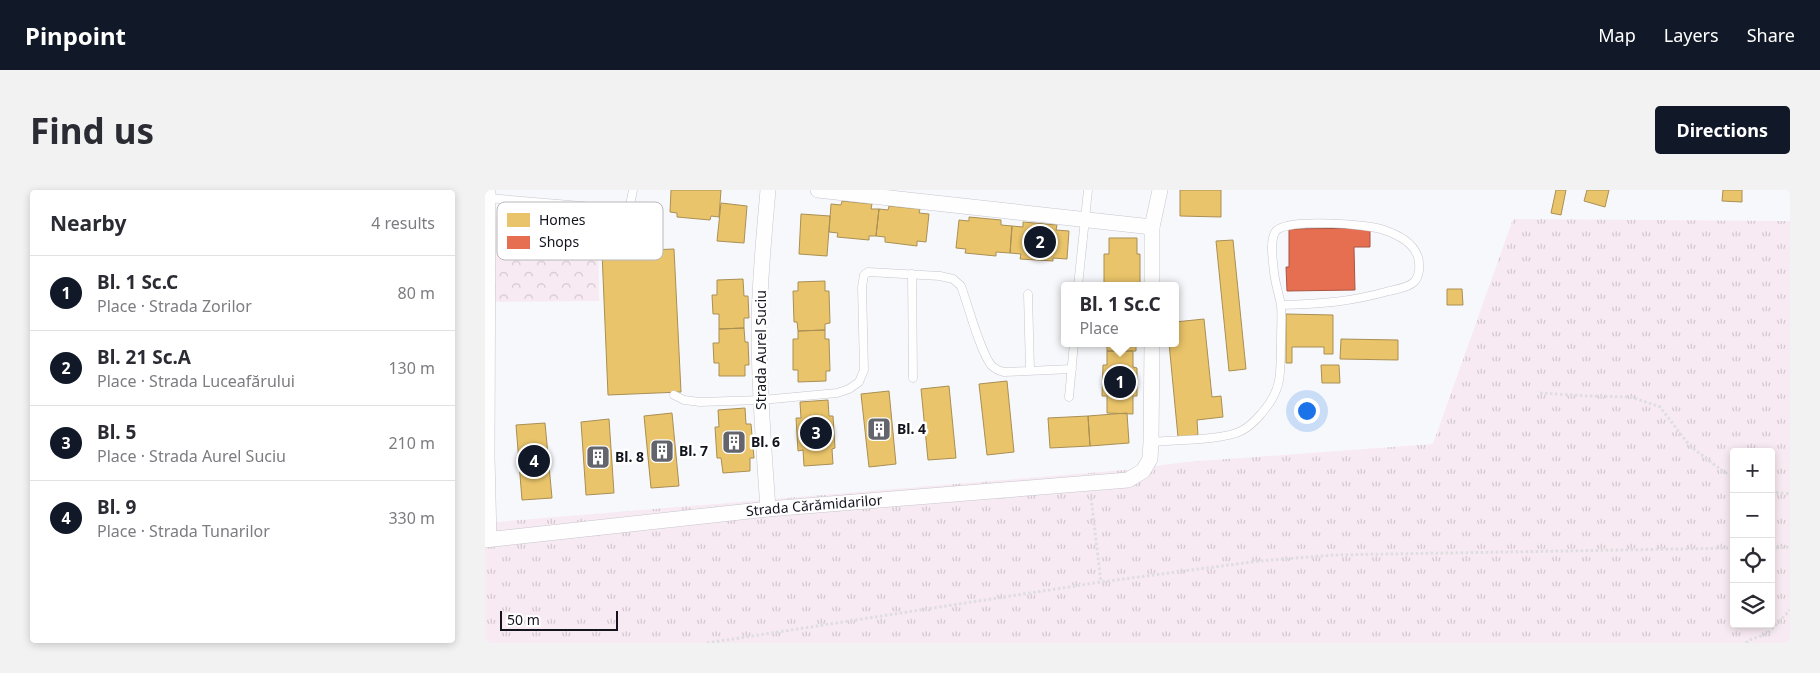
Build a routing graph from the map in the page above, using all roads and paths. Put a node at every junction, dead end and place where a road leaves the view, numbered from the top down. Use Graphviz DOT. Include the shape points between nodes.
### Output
graph roads {
  1 [pos="768,190"];
  2 [pos="818,190"];
  3 [pos="1087,190"];
  4 [pos="1160,190"];
  5 [pos="488,194"];
  6 [pos="550,202"];
  7 [pos="1084,219"];
  8 [pos="1152,227"];
  9 [pos="912,274"];
  10 [pos="1078,282"];
  11 [pos="1152,282"];
  12 [pos="1028,294"];
  13 [pos="1281,305"];
  14 [pos="1074,347"];
  15 [pos="1152,347"];
  16 [pos="1072,369"];
  17 [pos="1030,371"];
  18 [pos="913,378"];
  19 [pos="1540,393"];
  20 [pos="673,395"];
  21 [pos="1069,397"];
  22 [pos="761,400"];
  23 [pos="1151,442"];
  24 [pos="486,457"];
  25 [pos="1730,474"];
  26 [pos="1089,483"];
  27 [pos="1775,492"];
  28 [pos="1790,494"];
  29 [pos="768,509"];
  30 [pos="487,540"];
  31 [pos="1790,547"];
  32 [pos="1730,548"];
  33 [pos="1775,548"];
  34 [pos="1101,582"];
  35 [pos="1790,610"];
  36 [pos="707,643"];
  37 [pos="1746,643"];
  1 -- 22 [label="street, Strada Aurel Suciu" via="760,312"];
  2 -- 7 [label="street"];
  3 -- 7 [label="lane"];
  4 -- 8 [label="street"];
  5 -- 6 [label="lane"];
  5 -- 24 [label="street"];
  7 -- 8 [label="street"];
  7 -- 10 [label="lane"];
  8 -- 11 [label="street"];
  9 -- 17 [label="lane" via="953,279 961,286 990,364 1004,372"];
  9 -- 18 [label="lane"];
  9 -- 22 [label="lane" via="864,274 864,370 859,382 837,393"];
  12 -- 17 [label="lane"];
  13 -- 13 [label="lane" via="1276,288 1273,247 1275,232 1282,227 1326,223 1376,228 1403,238 1414,248 1418,258 1418,276 1406,286 1361,299"];
  13 -- 23 [label="lane" via="1279,385 1276,395 1257,419 1241,431 1221,436"];
  14 -- 16 [label="lane"];
  15 -- 23 [label="street"];
  16 -- 17 [label="lane"];
  16 -- 21 [label="lane"];
  19 -- 25 [label="path" via="1631,397 1660,408 1690,446"];
  20 -- 22 [label="lane" via="700,402"];
  22 -- 29 [label="street, Strada Aurel Suciu"];
  23 -- 26 [label="street, Strada Cărămidarilor" via="1150,459 1143,471 1128,480"];
  24 -- 30 [label="street"];
  26 -- 29 [label="street, Strada Cărămidarilor"];
  26 -- 34 [label="path"];
  27 -- 28 [label="path"];
  29 -- 30 [label="street, Strada Cărămidarilor"];
  31 -- 33 [label="path"];
  32 -- 34 [label="path" via="1334,555 1259,561"];
  34 -- 36 [label="path"];
  35 -- 37 [label="path" via="1767,634"];
}
